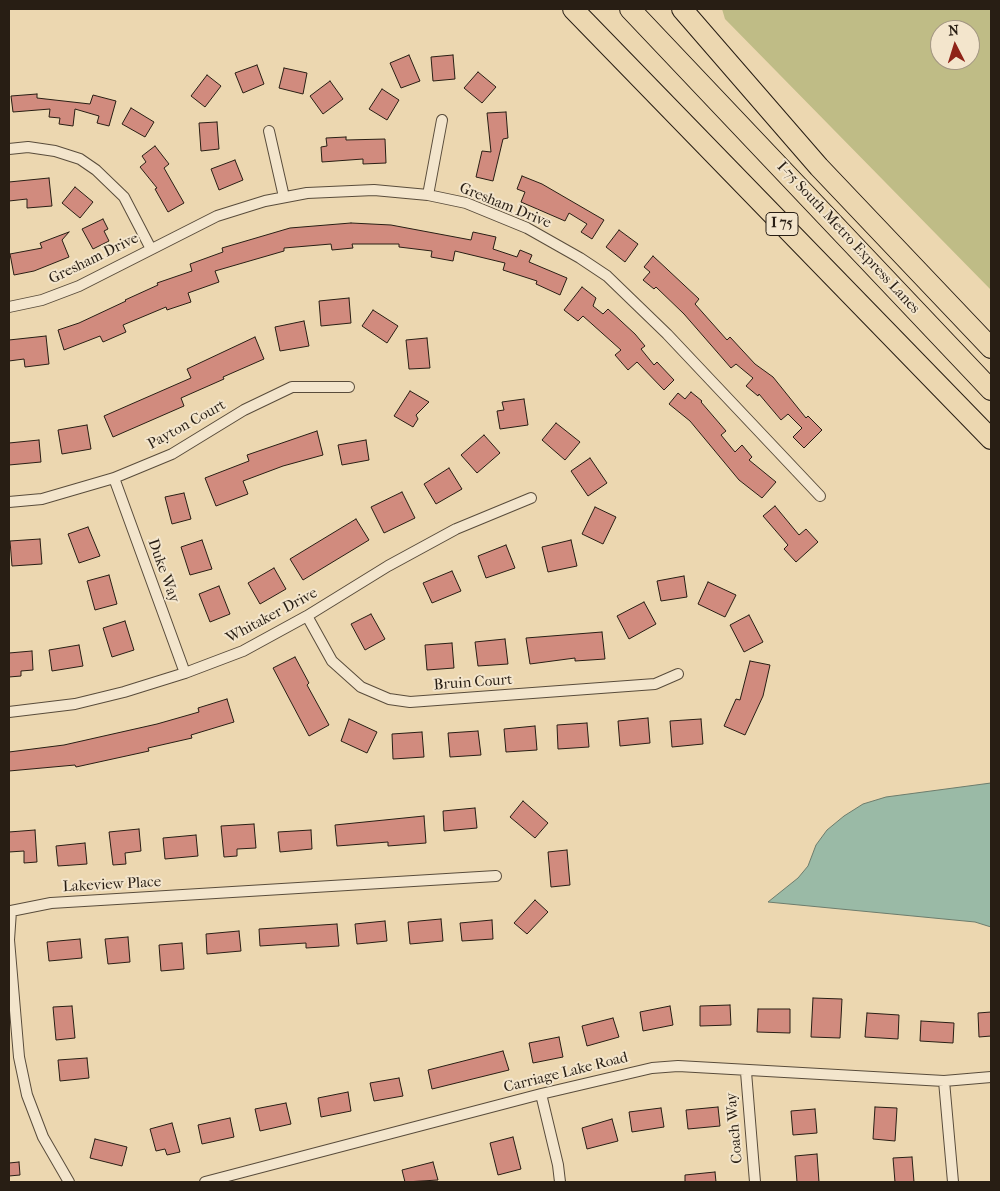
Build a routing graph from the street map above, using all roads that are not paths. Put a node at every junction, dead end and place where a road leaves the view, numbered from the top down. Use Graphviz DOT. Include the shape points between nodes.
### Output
graph roads {
  1 [pos="573,9"];
  2 [pos="630,9"];
  3 [pos="642,9"];
  4 [pos="682,9"];
  5 [pos="704,85"];
  6 [pos="442,120"];
  7 [pos="269,131"];
  8 [pos="9,149"];
  9 [pos="428,195"];
  10 [pos="284,197"];
  11 [pos="151,249"];
  12 [pos="9,307"];
  13 [pos="991,348"];
  14 [pos="349,387"];
  15 [pos="991,390"];
  16 [pos="991,439"];
  17 [pos="114,478"];
  18 [pos="820,496"];
  19 [pos="531,498"];
  20 [pos="9,502"];
  21 [pos="307,616"];
  22 [pos="185,673"];
  23 [pos="678,674"];
  24 [pos="9,712"];
  25 [pos="496,876"];
  26 [pos="746,1072"];
  27 [pos="991,1077"];
  28 [pos="944,1081"];
  29 [pos="541,1094"];
  30 [pos="69,1182"];
  31 [pos="205,1182"];
  32 [pos="560,1182"];
  33 [pos="755,1182"];
  34 [pos="953,1182"];
  1 -- 16 [label="highway, I 75"];
  2 -- 5 [label="highway, I-75 South Metro Express Lanes"];
  3 -- 5 [label="highway, I-75 South Metro Express Lanes"];
  4 -- 13 [label="highway" via="819,167"];
  5 -- 15 [label="highway, I-75 South Metro Express Lanes"];
  6 -- 9 [label="street"];
  7 -- 10 [label="street"];
  8 -- 11 [label="street" via="55,151 80,159 96,170 124,197"];
  9 -- 10 [label="street, Gresham Drive" via="374,190 328,191"];
  9 -- 18 [label="street, Gresham Drive" via="466,203 527,228 607,276 667,334"];
  10 -- 11 [label="street, Gresham Drive" via="217,216"];
  11 -- 12 [label="street, Gresham Drive" via="79,286 42,300"];
  14 -- 17 [label="street, Payton Court" via="292,387 244,410 172,454"];
  17 -- 20 [label="street, Payton Court" via="42,499"];
  17 -- 22 [label="street, Duke Way"];
  19 -- 21 [label="street, Whitaker Drive" via="422,548"];
  21 -- 22 [label="street, Whitaker Drive" via="243,651"];
  21 -- 23 [label="street, Bruin Court" via="332,661 361,687 389,699 410,702 655,684"];
  22 -- 24 [label="street, Whitaker Drive" via="75,704"];
  25 -- 30 [label="street, Lakeview Place" via="51,904 11,911 9,940 19,1057 27,1096 43,1137"];
  26 -- 28 [label="street, Carriage Lake Road"];
  26 -- 29 [label="street, Carriage Lake Road" via="678,1066 652,1068"];
  26 -- 33 [label="street, Coach Way"];
  27 -- 28 [label="street, Carriage Lake Road"];
  28 -- 34 [label="street"];
  29 -- 31 [label="street, Carriage Lake Road"];
  29 -- 32 [label="street"];
}
